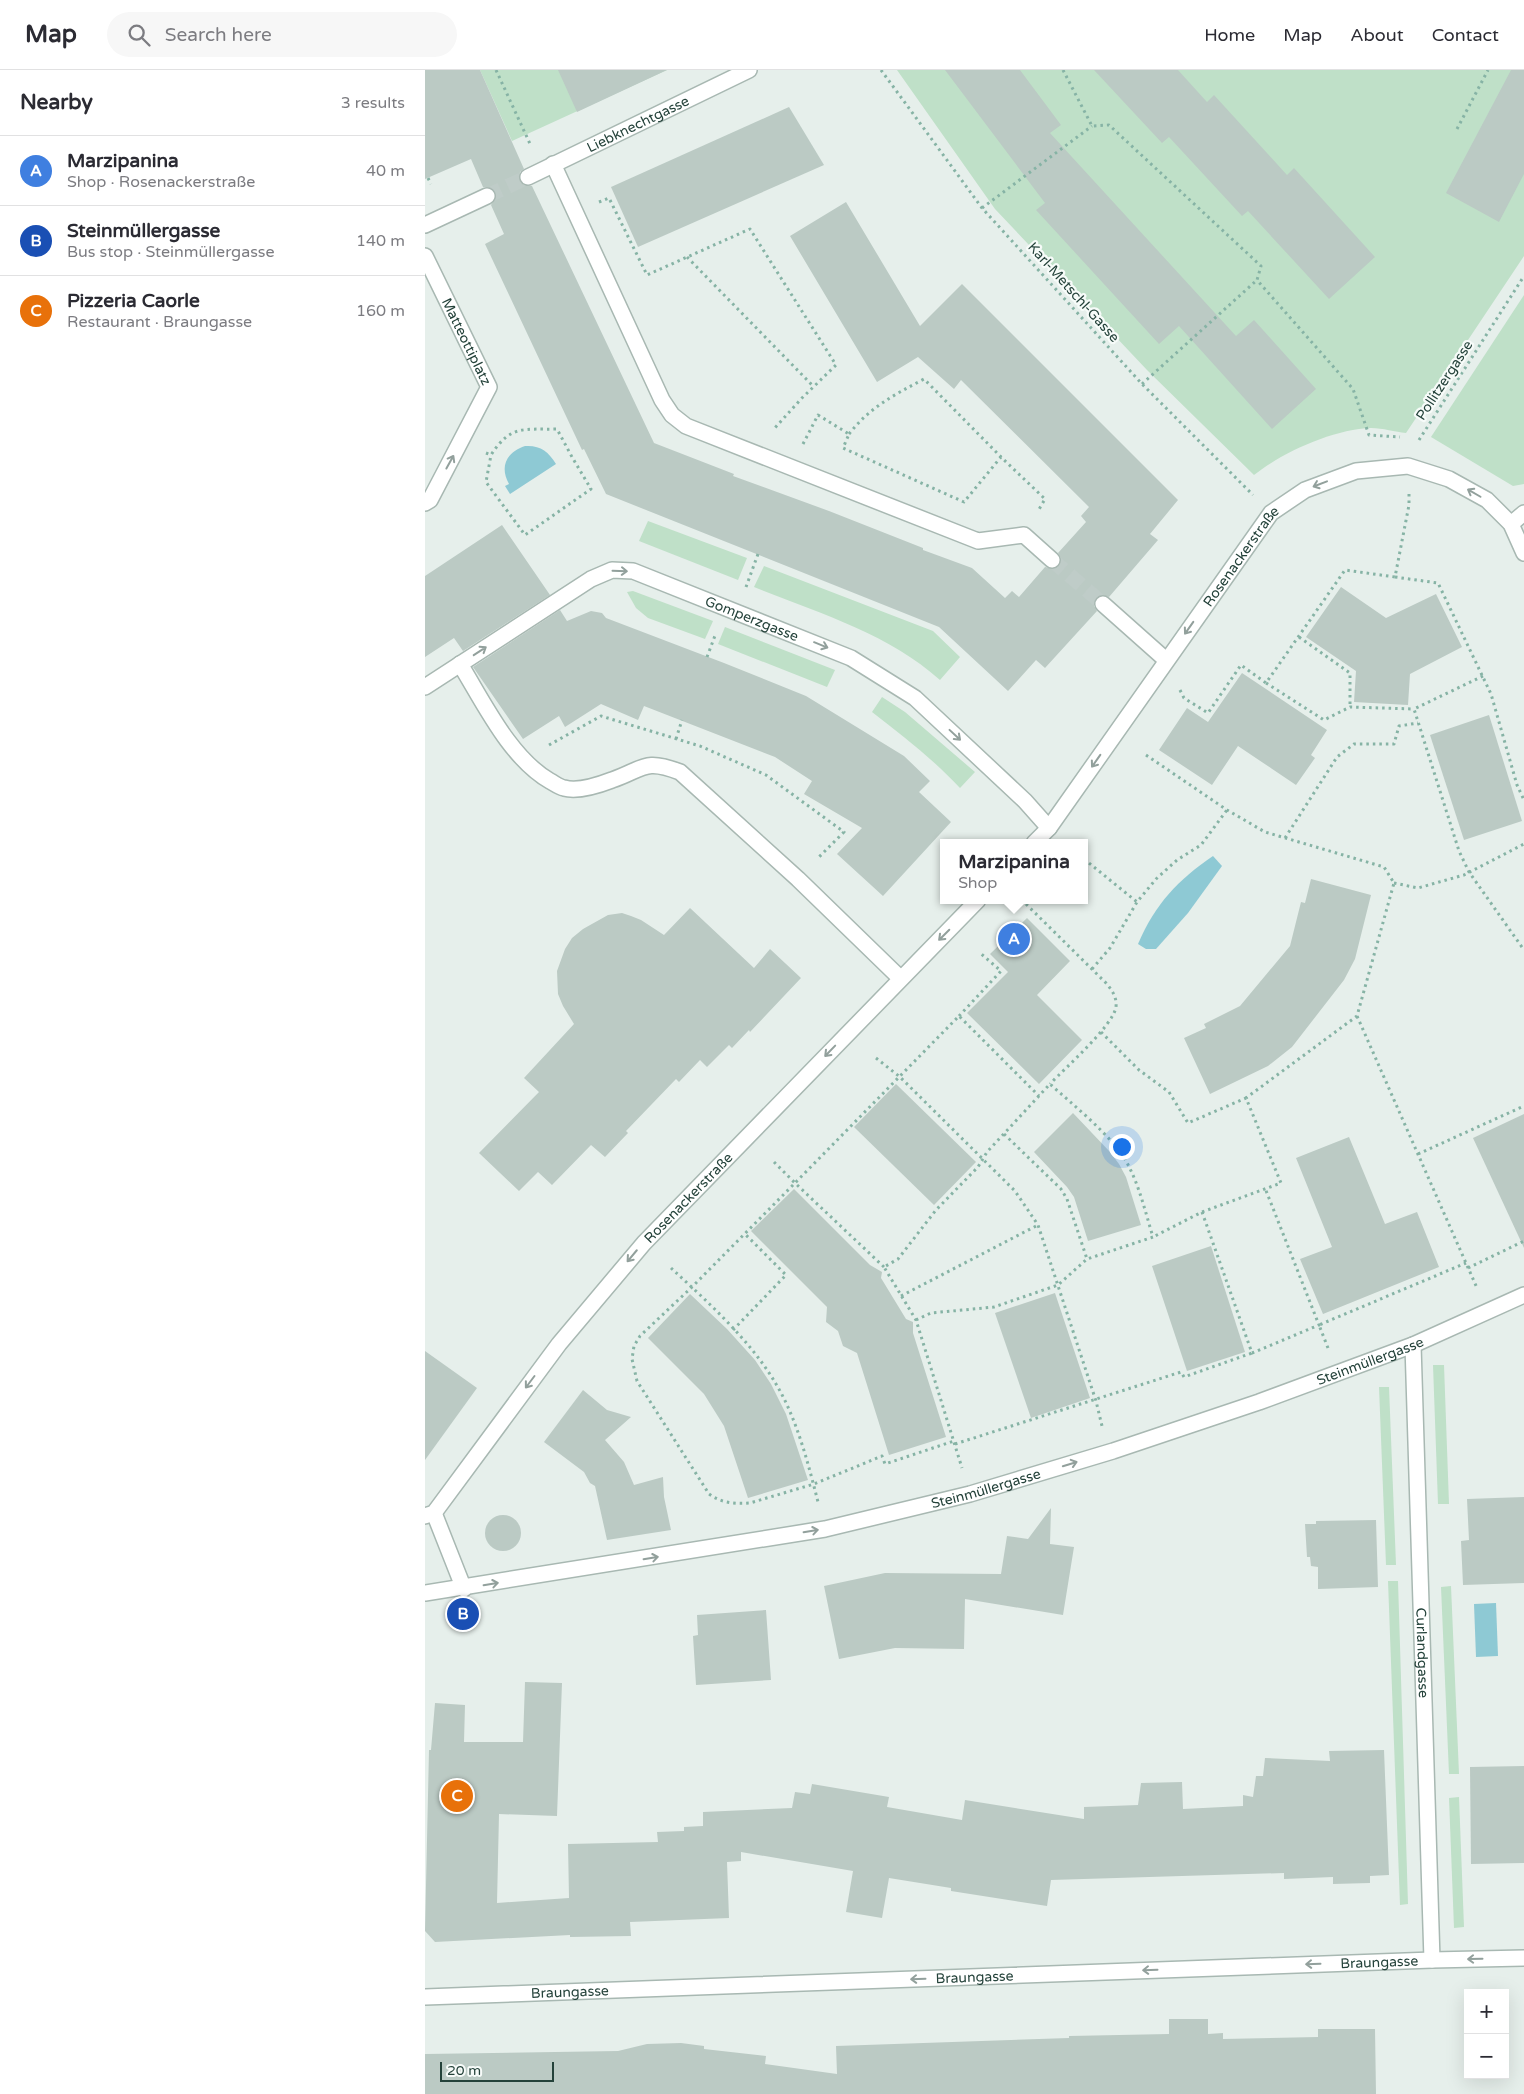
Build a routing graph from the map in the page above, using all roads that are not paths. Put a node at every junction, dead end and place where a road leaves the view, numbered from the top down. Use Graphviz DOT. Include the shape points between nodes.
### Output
graph roads {
  1 [pos="749,70"];
  2 [pos="548,167"];
  3 [pos="527,177"];
  4 [pos="487,196"];
  5 [pos="425,225"];
  6 [pos="425,256"];
  7 [pos="425,503"];
  8 [pos="1524,513"];
  9 [pos="1511,524"];
  10 [pos="1524,553"];
  11 [pos="1052,560"];
  12 [pos="1103,604"];
  13 [pos="1166,660"];
  14 [pos="460,664"];
  15 [pos="425,687"];
  16 [pos="1049,828"];
  17 [pos="1038,839"];
  18 [pos="974,904"];
  19 [pos="900,978"];
  20 [pos="1524,1294"];
  21 [pos="1413,1345"];
  22 [pos="430,1514"];
  23 [pos="465,1588"];
  24 [pos="425,1594"];
  25 [pos="1524,1958"];
  26 [pos="1432,1960"];
  27 [pos="425,1998"];
  1 -- 2 [label="street, Liebknechtgasse"];
  2 -- 3 [label="street, Liebknechtgasse"];
  2 -- 11 [label="street" via="662,400 672,415 686,426 978,541 1024,535"];
  4 -- 5 [label="street"];
  7 -- 6 [label="street, Matteottiplatz, one-way" via="430,500 489,387"];
  8 -- 9 [label="street"];
  9 -- 10 [label="street, Rosenackerstraße"];
  9 -- 13 [label="street, Rosenackerstraße, one-way" via="1487,500 1449,478 1408,466 1356,471 1305,490 1271,513"];
  12 -- 13 [label="street"];
  13 -- 16 [label="street, Rosenackerstraße, one-way"];
  14 -- 15 [label="street, Gomperzgasse"];
  14 -- 16 [label="street, Gomperzgasse, one-way" via="591,579 612,570 633,571 851,658 915,698 1025,800"];
  14 -- 19 [label="street" via="512,747 536,772 563,788 594,787 642,766 655,764 680,772"];
  16 -- 17 [label="street, Rosenackerstraße"];
  18 -- 19 [label="street, Rosenackerstraße, one-way"];
  19 -- 22 [label="street, Rosenackerstraße, one-way" via="644,1243 559,1344"];
  20 -- 21 [label="street, Steinmüllergasse"];
  23 -- 21 [label="street, Steinmüllergasse, one-way" via="825,1529 970,1494 1259,1402"];
  21 -- 26 [label="street, Curlandgasse"];
  22 -- 23 [label="street"];
  23 -- 24 [label="street, Steinmüllergasse"];
  25 -- 26 [label="street, Braungasse, one-way"];
  26 -- 27 [label="street, Braungasse, one-way"];
}
